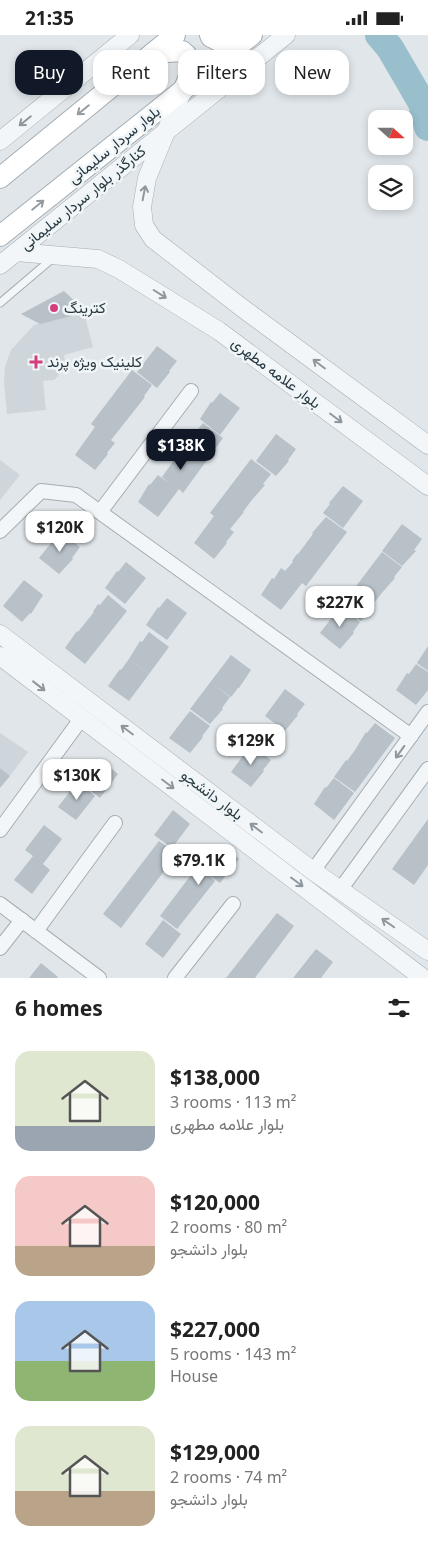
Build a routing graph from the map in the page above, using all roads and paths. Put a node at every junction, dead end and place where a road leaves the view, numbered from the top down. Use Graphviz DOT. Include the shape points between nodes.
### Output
graph roads {
  1 [pos="130,35"];
  2 [pos="175,35"];
  3 [pos="210,35"];
  4 [pos="251,35"];
  5 [pos="286,35"];
  6 [pos="157,50"];
  7 [pos="232,50"];
  8 [pos="178,94"];
  9 [pos="102,95"];
  10 [pos="181,95"];
  11 [pos="166,131"];
  12 [pos="0,141"];
  13 [pos="0,178"];
  14 [pos="0,236"];
  15 [pos="16,252"];
  16 [pos="58,254"];
  17 [pos="0,265"];
  18 [pos="0,303"];
  19 [pos="191,391"];
  20 [pos="428,445"];
  21 [pos="428,486"];
  22 [pos="100,512"];
  23 [pos="0,531"];
  24 [pos="0,634"];
  25 [pos="0,656"];
  26 [pos="428,712"];
  27 [pos="81,719"];
  28 [pos="411,736"];
  29 [pos="428,769"];
  30 [pos="116,823"];
  31 [pos="0,830"];
  32 [pos="313,871"];
  33 [pos="340,890"];
  34 [pos="0,904"];
  35 [pos="233,905"];
  36 [pos="22,920"];
  37 [pos="36,931"];
  38 [pos="0,949"];
  39 [pos="428,951"];
  40 [pos="99,978"];
  41 [pos="175,978"];
  42 [pos="423,978"];
  1 -- 12 [label="street, one-way"];
  2 -- 6 [label="main road"];
  3 -- 4 [label="main road" via="223,43"];
  4 -- 7 [label="main road, بلوار سردار سلیمانی"];
  5 -- 11 [label="street, کنارگذر بلوار سردار سلیمانی"];
  14 -- 8 [label="main road, بلوار سردار سلیمانی, one-way"];
  9 -- 13 [label="main road, one-way"];
  10 -- 11 [label="street"];
  11 -- 15 [label="street, کنارگذر بلوار سردار سلیمانی"];
  20 -- 11 [label="street, one-way" via="153,239 144,225 142,207 147,178"];
  15 -- 16 [label="street, بلوار علامه مطهری"];
  15 -- 17 [label="street, کنارگذر بلوار سردار سلیمانی"];
  16 -- 18 [label="lane"];
  16 -- 21 [label="street, بلوار علامه مطهری, one-way" via="98,259 119,269 219,331"];
  19 -- 22 [label="street"];
  22 -- 23 [label="street" via="76,495 41,491"];
  22 -- 28 [label="street"];
  32 -- 24 [label="street, بلوار دانشجو, one-way"];
  25 -- 27 [label="street, بلوار دانشجو, one-way"];
  26 -- 28 [label="street"];
  27 -- 31 [label="street"];
  27 -- 42 [label="street, بلوار دانشجو, one-way"];
  28 -- 32 [label="street, one-way"];
  29 -- 33 [label="street"];
  30 -- 37 [label="street"];
  32 -- 33 [label="street, بلوار دانشجو"];
  39 -- 33 [label="street, بلوار دانشجو, one-way"];
  34 -- 36 [label="street"];
  35 -- 41 [label="street"];
  36 -- 37 [label="street"];
  36 -- 38 [label="street"];
  37 -- 40 [label="street"];
}
